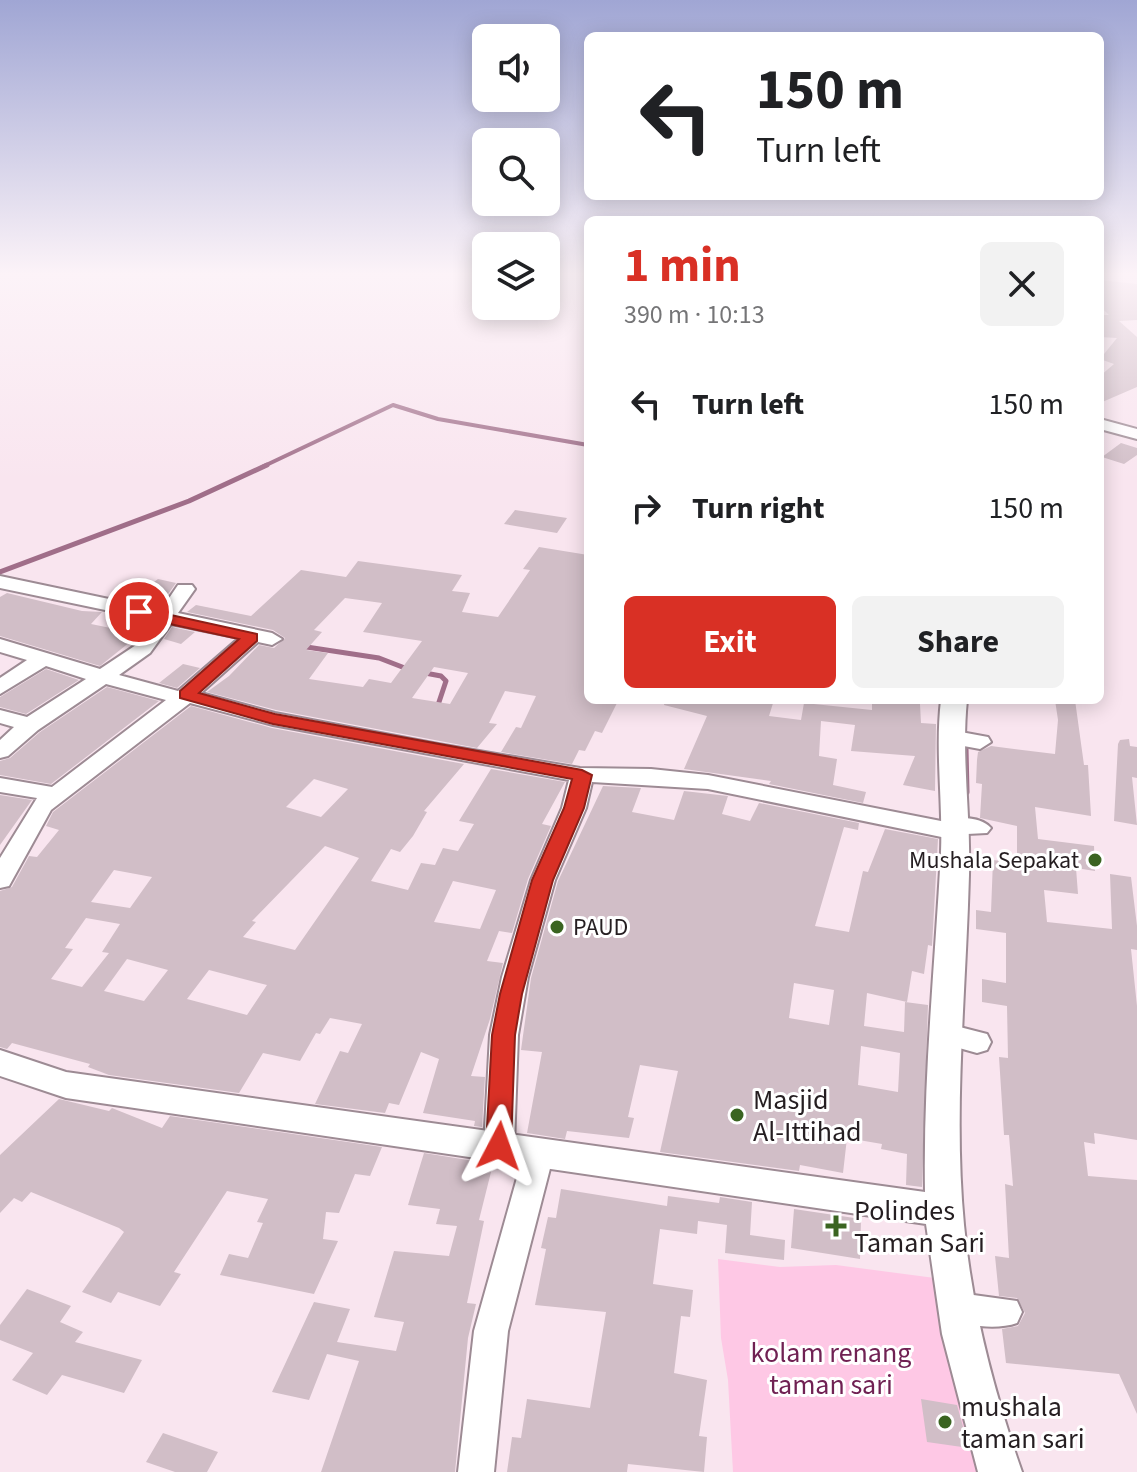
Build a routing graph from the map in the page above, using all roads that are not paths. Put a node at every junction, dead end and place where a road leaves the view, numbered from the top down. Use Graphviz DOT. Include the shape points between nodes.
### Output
graph roads {
  1 [pos="1104,425"];
  2 [pos="1137,434"];
  3 [pos="0,582"];
  4 [pos="174,608"];
  5 [pos="0,645"];
  6 [pos="42,659"];
  7 [pos="103,677"];
  8 [pos="0,688"];
  9 [pos="184,696"];
  10 [pos="955,704"];
  11 [pos="0,716"];
  12 [pos="30,725"];
  13 [pos="0,751"];
  14 [pos="591,775"];
  15 [pos="0,785"];
  16 [pos="54,794"];
  17 [pos="963,828"];
  18 [pos="0,880"];
  19 [pos="0,1063"];
  20 [pos="499,1146"];
  21 [pos="548,1154"];
  22 [pos="953,1212"];
  23 [pos="476,1472"];
  24 [pos="1000,1472"];
  1 -- 2 [label="street"];
  3 -- 4 [label="street"];
  4 -- 7 [label="street" via="139,652"];
  4 -- 9 [label="street" via="261,638"];
  5 -- 6 [label="street"];
  6 -- 7 [label="street"];
  6 -- 8 [label="street"];
  7 -- 9 [label="street"];
  7 -- 12 [label="street"];
  9 -- 14 [label="street" via="273,719"];
  9 -- 16 [label="street"];
  10 -- 17 [label="street" via="963,739"];
  11 -- 12 [label="street"];
  12 -- 13 [label="street"];
  14 -- 17 [label="street" via="670,777"];
  14 -- 20 [label="street" via="543,880 507,1011"];
  15 -- 16 [label="street"];
  16 -- 18 [label="street"];
  17 -- 22 [label="street"];
  19 -- 20 [label="street" via="66,1085"];
  20 -- 21 [label="street"];
  21 -- 22 [label="street"];
  21 -- 23 [label="street" via="491,1331"];
  22 -- 24 [label="street" via="978,1310 978,1411"];
}
